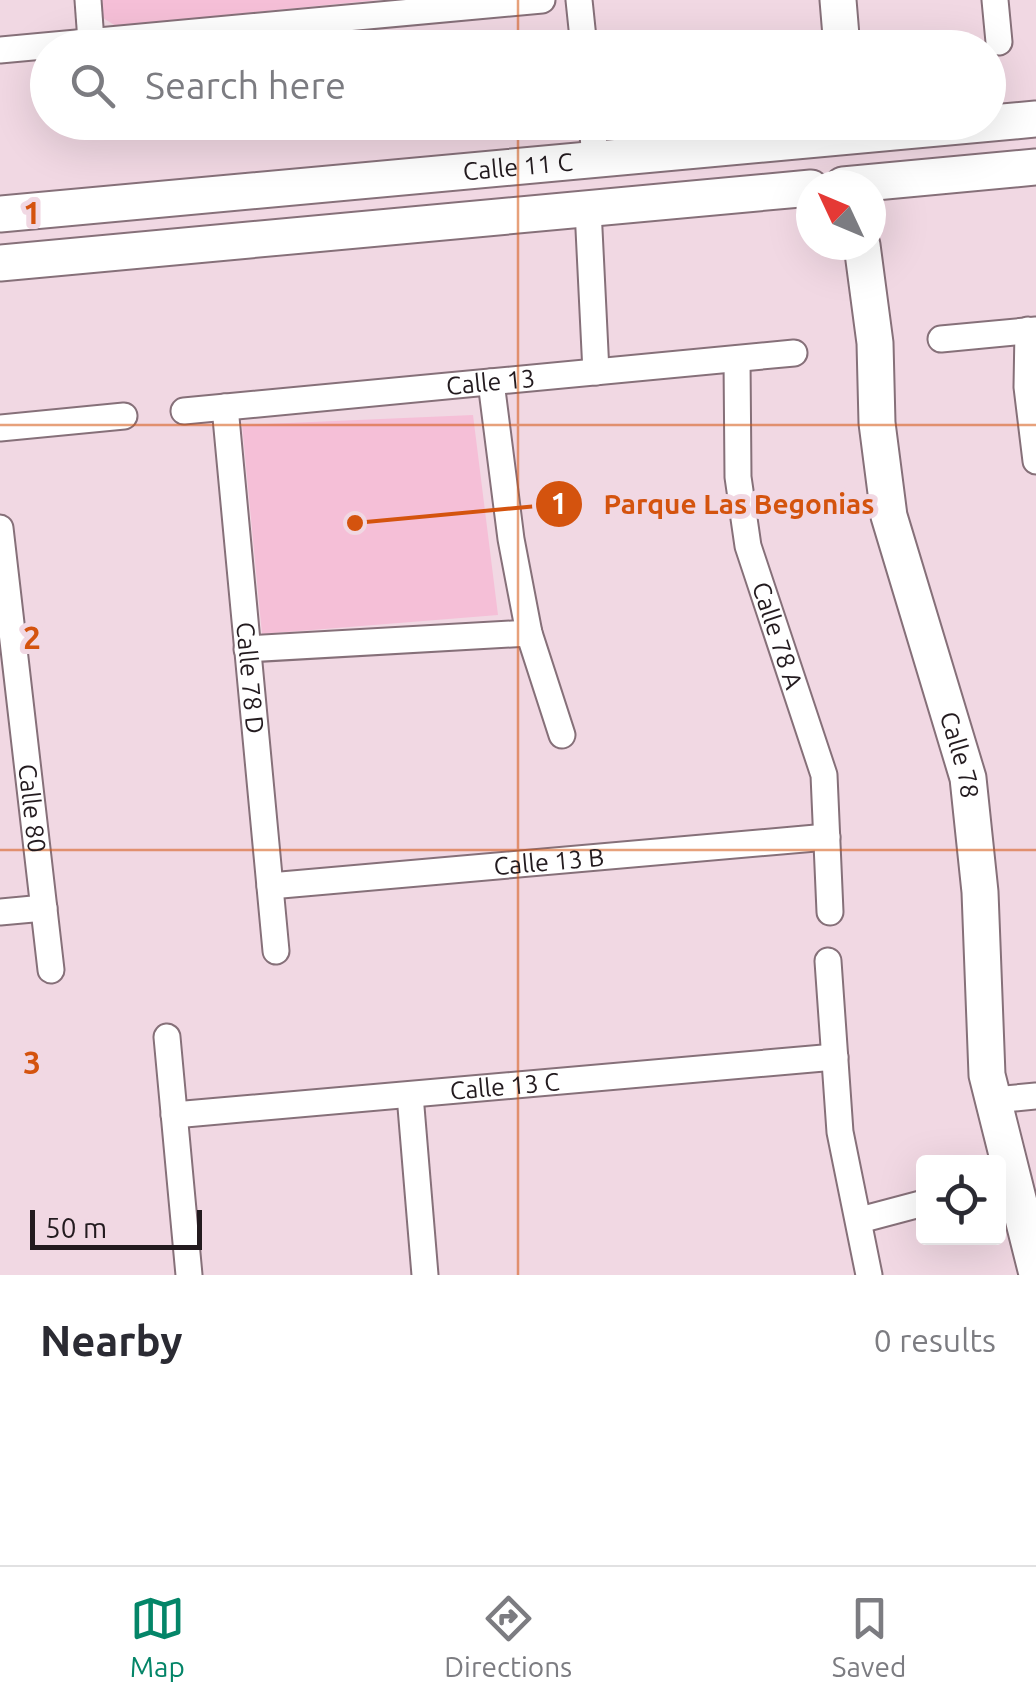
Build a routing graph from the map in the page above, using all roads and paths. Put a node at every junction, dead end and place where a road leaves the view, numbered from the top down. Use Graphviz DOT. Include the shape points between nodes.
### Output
graph roads {
  1 [pos="88,0"];
  2 [pos="542,0"];
  3 [pos="579,0"];
  4 [pos="838,0"];
  5 [pos="995,0"];
  6 [pos="463,4"];
  7 [pos="90,30"];
  8 [pos="208,30"];
  9 [pos="582,30"];
  10 [pos="840,30"];
  11 [pos="998,30"];
  12 [pos="30,47"];
  13 [pos="0,50"];
  14 [pos="1036,119"];
  15 [pos="1006,121"];
  16 [pos="593,140"];
  17 [pos="760,140"];
  18 [pos="851,140"];
  19 [pos="595,160"];
  20 [pos="1036,167"];
  21 [pos="853,170"];
  22 [pos="886,181"];
  23 [pos="796,189"];
  24 [pos="588,209"];
  25 [pos="0,214"];
  26 [pos="864,260"];
  27 [pos="0,264"];
  28 [pos="1032,330"];
  29 [pos="941,339"];
  30 [pos="794,353"];
  31 [pos="737,358"];
  32 [pos="596,372"];
  33 [pos="491,382"];
  34 [pos="225,406"];
  35 [pos="184,410"];
  36 [pos="124,416"];
  37 [pos="0,428"];
  38 [pos="1036,462"];
  39 [pos="0,528"];
  40 [pos="529,633"];
  41 [pos="248,649"];
  42 [pos="562,734"];
  43 [pos="827,836"];
  44 [pos="270,886"];
  45 [pos="44,908"];
  46 [pos="0,912"];
  47 [pos="830,912"];
  48 [pos="276,952"];
  49 [pos="828,960"];
  50 [pos="51,970"];
  51 [pos="167,1036"];
  52 [pos="835,1057"];
  53 [pos="410,1094"];
  54 [pos="1036,1096"];
  55 [pos="994,1100"];
  56 [pos="174,1115"];
  57 [pos="1001,1155"];
  58 [pos="1006,1186"];
  59 [pos="916,1206"];
  60 [pos="860,1220"];
  61 [pos="1036,1270"];
  62 [pos="189,1275"];
  63 [pos="425,1275"];
  64 [pos="869,1275"];
  1 -- 7 [label="street"];
  2 -- 6 [label="street"];
  3 -- 9 [label="street"];
  4 -- 10 [label="main road"];
  5 -- 11 [label="street"];
  6 -- 8 [label="street"];
  12 -- 13 [label="street"];
  14 -- 15 [label="main road, Calle 11 C"];
  16 -- 19 [label="street"];
  17 -- 19 [label="main road, Calle 11 C"];
  18 -- 21 [label="main road"];
  19 -- 25 [label="main road, Calle 11 C"];
  20 -- 22 [label="main road"];
  23 -- 24 [label="main road, Calle 11 C"];
  24 -- 27 [label="main road, Calle 11 C"];
  24 -- 32 [label="street"];
  26 -- 55 [label="main road, Calle 78" via="889,516 968,778 980,892 986,1075"];
  28 -- 29 [label="street"];
  28 -- 38 [label="street" via="1027,387"];
  30 -- 31 [label="street, Calle 13"];
  31 -- 32 [label="street, Calle 13"];
  31 -- 43 [label="street, Calle 78 A" via="738,477 748,546 824,775"];
  32 -- 33 [label="street, Calle 13"];
  33 -- 34 [label="street, Calle 13"];
  33 -- 40 [label="street"];
  34 -- 35 [label="street, Calle 13"];
  34 -- 41 [label="street, Calle 78 D"];
  36 -- 37 [label="street"];
  39 -- 45 [label="street, Calle 80"];
  40 -- 41 [label="street"];
  40 -- 42 [label="street"];
  41 -- 44 [label="street, Calle 78 D"];
  43 -- 44 [label="street, Calle 13 B"];
  43 -- 47 [label="street, Calle 78 A"];
  44 -- 48 [label="street, Calle 78 D"];
  45 -- 46 [label="street"];
  45 -- 50 [label="street, Calle 80"];
  49 -- 52 [label="street"];
  51 -- 56 [label="street"];
  52 -- 53 [label="street, Calle 13 C"];
  52 -- 60 [label="street" via="840,1132"];
  53 -- 56 [label="street, Calle 13 C"];
  53 -- 63 [label="street"];
  54 -- 55 [label="street"];
  55 -- 57 [label="main road, Calle 78"];
  56 -- 62 [label="street"];
  58 -- 61 [label="main road, Calle 78"];
  59 -- 60 [label="street"];
  60 -- 64 [label="street"];
}
